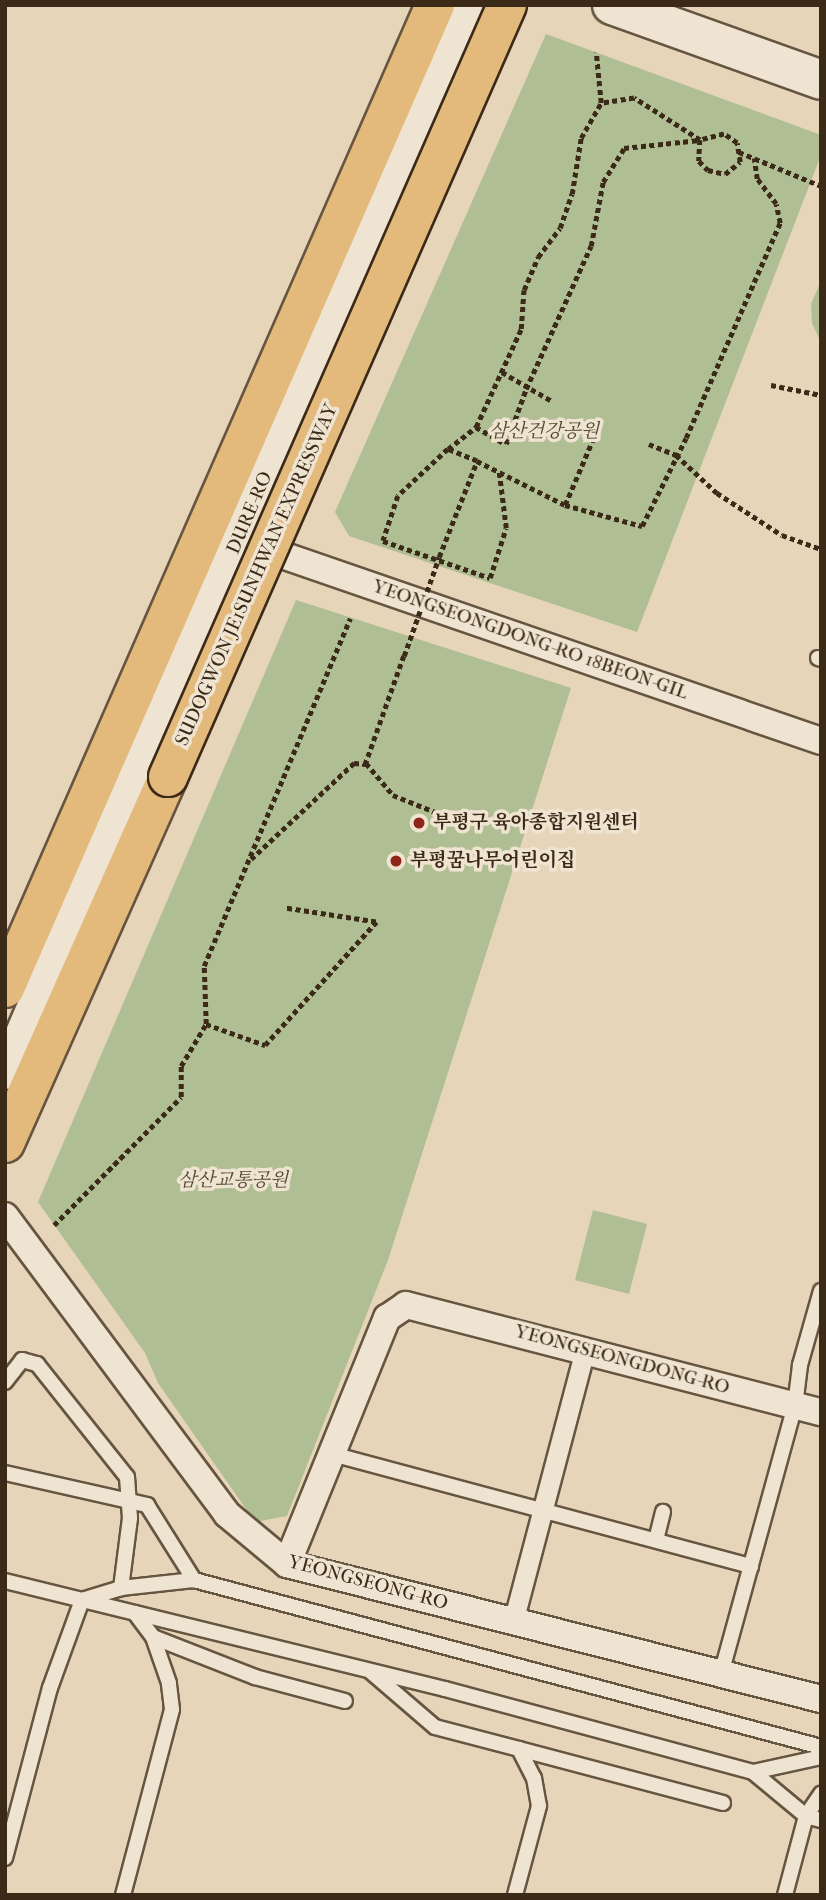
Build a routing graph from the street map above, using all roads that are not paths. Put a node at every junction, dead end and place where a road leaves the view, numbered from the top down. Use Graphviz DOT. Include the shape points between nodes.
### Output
graph roads {
  1 [pos="435,5"];
  2 [pos="466,5"];
  3 [pos="507,5"];
  4 [pos="612,5"];
  5 [pos="821,80"];
  6 [pos="239,540"];
  7 [pos="821,741"];
  8 [pos="5,988"];
  9 [pos="5,1072"];
  10 [pos="5,1143"];
  11 [pos="5,1216"];
  12 [pos="821,1290"];
  13 [pos="585,1350"];
  14 [pos="5,1382"];
  15 [pos="795,1406"];
  16 [pos="821,1412"];
  17 [pos="332,1454"];
  18 [pos="5,1473"];
  19 [pos="129,1498"];
  20 [pos="543,1510"];
  21 [pos="663,1512"];
  22 [pos="656,1540"];
  23 [pos="287,1564"];
  24 [pos="751,1566"];
  25 [pos="194,1580"];
  26 [pos="5,1581"];
  27 [pos="121,1588"];
  28 [pos="82,1600"];
  29 [pos="135,1613"];
  30 [pos="513,1622"];
  31 [pos="153,1637"];
  32 [pos="368,1670"];
  33 [pos="721,1674"];
  34 [pos="821,1699"];
  35 [pos="345,1701"];
  36 [pos="821,1747"];
  37 [pos="519,1749"];
  38 [pos="821,1757"];
  39 [pos="753,1772"];
  40 [pos="821,1794"];
  41 [pos="723,1803"];
  42 [pos="806,1816"];
  43 [pos="821,1820"];
  44 [pos="5,1858"];
  45 [pos="123,1895"];
  46 [pos="515,1895"];
  47 [pos="785,1895"];
  1 -- 8 [label="highway"];
  2 -- 6 [label="street, DURE-RO"];
  3 -- 10 [label="highway, SUDOGWON JE1SUNHWAN EXPRESSWAY, bridge"];
  4 -- 5 [label="main road"];
  6 -- 7 [label="street, YEONGSEONGDONG-RO 18BEON-GIL"];
  6 -- 9 [label="street, DURE-RO"];
  11 -- 23 [label="street, YEONGSEONG-RO" via="227,1514"];
  12 -- 15 [label="lane" via="800,1365"];
  13 -- 15 [label="street, YEONGSEONGDONG-RO"];
  13 -- 17 [label="street, YEONGSEONGDONG-RO" via="406,1305 387,1318"];
  13 -- 20 [label="street"];
  14 -- 19 [label="lane" via="22,1360 37,1364 127,1477"];
  15 -- 16 [label="street, YEONGSEONGDONG-RO"];
  15 -- 24 [label="lane"];
  17 -- 20 [label="lane"];
  17 -- 23 [label="street"];
  18 -- 19 [label="lane"];
  19 -- 25 [label="lane" via="147,1505"];
  19 -- 27 [label="lane"];
  20 -- 22 [label="lane"];
  20 -- 30 [label="street"];
  21 -- 22 [label="lane"];
  22 -- 24 [label="lane"];
  23 -- 30 [label="street, YEONGSEONG-RO"];
  24 -- 33 [label="lane"];
  25 -- 27 [label="lane"];
  25 -- 36 [label="lane"];
  26 -- 28 [label="lane"];
  27 -- 28 [label="lane"];
  28 -- 29 [label="lane"];
  28 -- 44 [label="lane" via="50,1688"];
  29 -- 31 [label="lane"];
  29 -- 32 [label="lane"];
  30 -- 33 [label="street, YEONGSEONG-RO"];
  31 -- 35 [label="lane" via="255,1677"];
  31 -- 45 [label="lane" via="169,1683 172,1709"];
  32 -- 37 [label="lane" via="435,1727"];
  32 -- 39 [label="lane"];
  33 -- 34 [label="street, YEONGSEONG-RO"];
  37 -- 41 [label="lane"];
  37 -- 46 [label="lane" via="534,1778 539,1807"];
  38 -- 39 [label="lane"];
  39 -- 42 [label="lane"];
  40 -- 42 [label="lane"];
  42 -- 43 [label="lane"];
  42 -- 47 [label="lane"];
}
